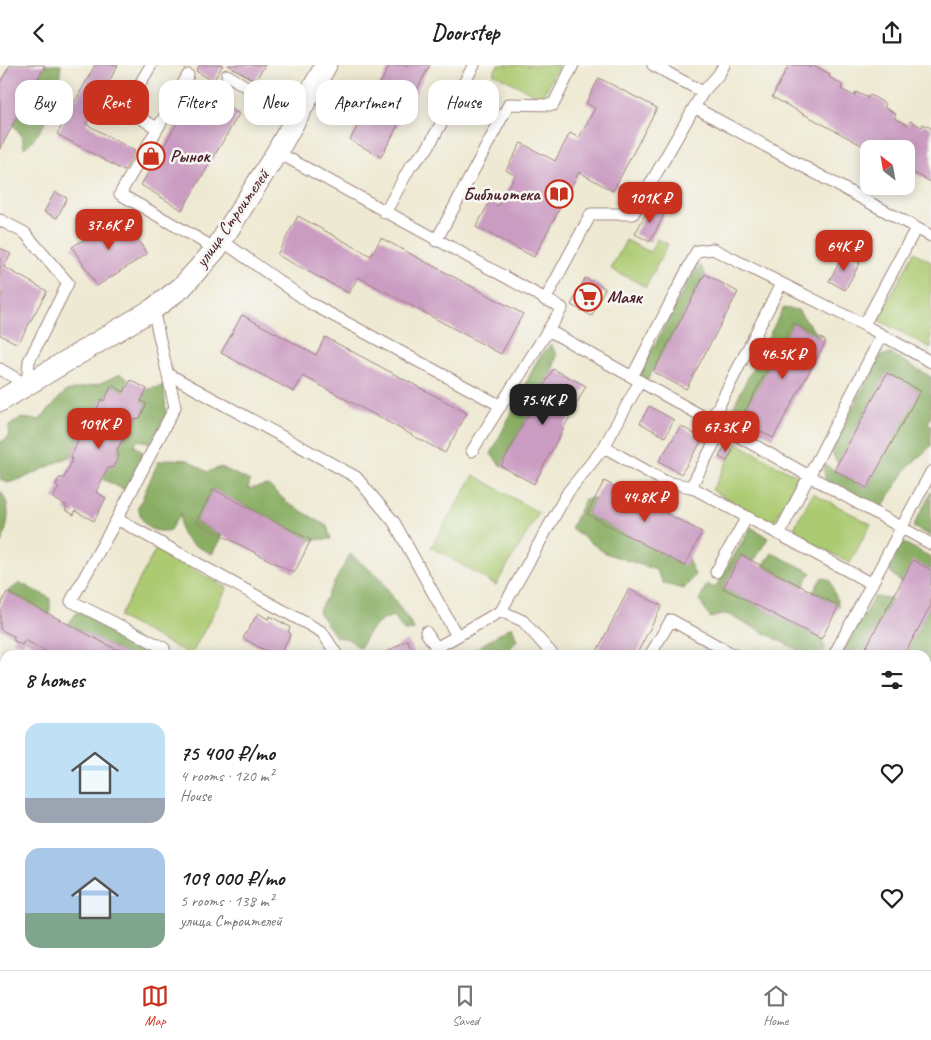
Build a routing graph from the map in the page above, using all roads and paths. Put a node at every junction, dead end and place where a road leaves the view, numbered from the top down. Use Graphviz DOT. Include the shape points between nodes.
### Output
graph roads {
  1 [pos="151,65"];
  2 [pos="326,65"];
  3 [pos="474,65"];
  4 [pos="573,65"];
  5 [pos="653,65"];
  6 [pos="724,65"];
  7 [pos="188,75"];
  8 [pos="227,75"];
  9 [pos="244,85"];
  10 [pos="703,92"];
  11 [pos="306,100"];
  12 [pos="694,107"];
  13 [pos="292,125"];
  14 [pos="157,128"];
  15 [pos="277,152"];
  16 [pos="385,213"];
  17 [pos="0,220"];
  18 [pos="916,228"];
  19 [pos="931,235"];
  20 [pos="436,241"];
  21 [pos="218,245"];
  22 [pos="781,284"];
  23 [pos="545,300"];
  24 [pos="153,309"];
  25 [pos="864,325"];
  26 [pos="548,330"];
  27 [pos="882,335"];
  28 [pos="931,362"];
  29 [pos="0,369"];
  30 [pos="168,374"];
  31 [pos="636,379"];
  32 [pos="27,385"];
  33 [pos="0,401"];
  34 [pos="501,406"];
  35 [pos="711,421"];
  36 [pos="722,428"];
  37 [pos="604,447"];
  38 [pos="472,451"];
  39 [pos="931,472"];
  40 [pos="808,476"];
  41 [pos="691,487"];
  42 [pos="747,517"];
  43 [pos="118,519"];
  44 [pos="901,528"];
  45 [pos="778,534"];
  46 [pos="931,544"];
  47 [pos="716,572"];
  48 [pos="872,584"];
  49 [pos="501,611"];
  50 [pos="426,632"];
  51 [pos="458,636"];
  52 [pos="164,650"];
  53 [pos="334,650"];
  54 [pos="438,650"];
  55 [pos="441,650"];
  56 [pos="549,650"];
  57 [pos="653,650"];
  58 [pos="725,650"];
  59 [pos="837,650"];
  1 -- 14 [label="lane" via="125,109"];
  2 -- 11 [label="street, улица Строителей"];
  3 -- 16 [label="lane" via="428,149 410,167"];
  4 -- 20 [label="lane" via="553,105 509,104"];
  5 -- 10 [label="lane"];
  6 -- 10 [label="lane"];
  7 -- 14 [label="lane"];
  8 -- 9 [label="lane"];
  10 -- 12 [label="lane"];
  12 -- 18 [label="lane"];
  12 -- 23 [label="lane" via="633,214 591,214"];
  13 -- 15 [label="street, улица Строителей"];
  14 -- 21 [label="lane" via="120,194"];
  15 -- 16 [label="lane"];
  15 -- 21 [label="street, улица Строителей"];
  16 -- 20 [label="lane"];
  17 -- 32 [label="lane" via="25,233 68,283 29,361"];
  18 -- 19 [label="lane"];
  18 -- 25 [label="lane"];
  20 -- 23 [label="lane"];
  21 -- 24 [label="street, улица Строителей" via="182,287"];
  21 -- 34 [label="lane" via="310,303"];
  22 -- 25 [label="lane"];
  22 -- 31 [label="lane" via="713,249 697,251"];
  22 -- 35 [label="lane"];
  23 -- 26 [label="lane" via="562,308"];
  24 -- 30 [label="lane"];
  24 -- 32 [label="street, улица Строителей"];
  25 -- 27 [label="lane"];
  26 -- 31 [label="lane"];
  26 -- 34 [label="lane"];
  27 -- 28 [label="lane"];
  27 -- 40 [label="lane"];
  29 -- 32 [label="lane"];
  30 -- 43 [label="lane" via="175,407"];
  30 -- 51 [label="lane" via="356,477 394,522"];
  31 -- 35 [label="lane"];
  31 -- 37 [label="lane"];
  32 -- 33 [label="street, улица Строителей"];
  34 -- 38 [label="lane"];
  35 -- 36 [label="lane"];
  36 -- 40 [label="lane"];
  36 -- 41 [label="lane"];
  37 -- 41 [label="lane" via="666,482"];
  37 -- 49 [label="lane" via="568,492"];
  39 -- 44 [label="lane"];
  40 -- 44 [label="lane"];
  40 -- 45 [label="lane"];
  41 -- 42 [label="lane"];
  42 -- 45 [label="lane"];
  42 -- 47 [label="lane"];
  43 -- 52 [label="lane" via="71,601"];
  43 -- 53 [label="lane" via="322,631"];
  44 -- 46 [label="lane"];
  44 -- 48 [label="lane"];
  45 -- 48 [label="lane"];
  48 -- 59 [label="lane"];
  49 -- 51 [label="lane"];
  49 -- 56 [label="lane" via="523,621"];
  50 -- 54 [label="lane"];
  51 -- 55 [label="lane"];
  57 -- 58 [label="lane" via="670,620"];
}
